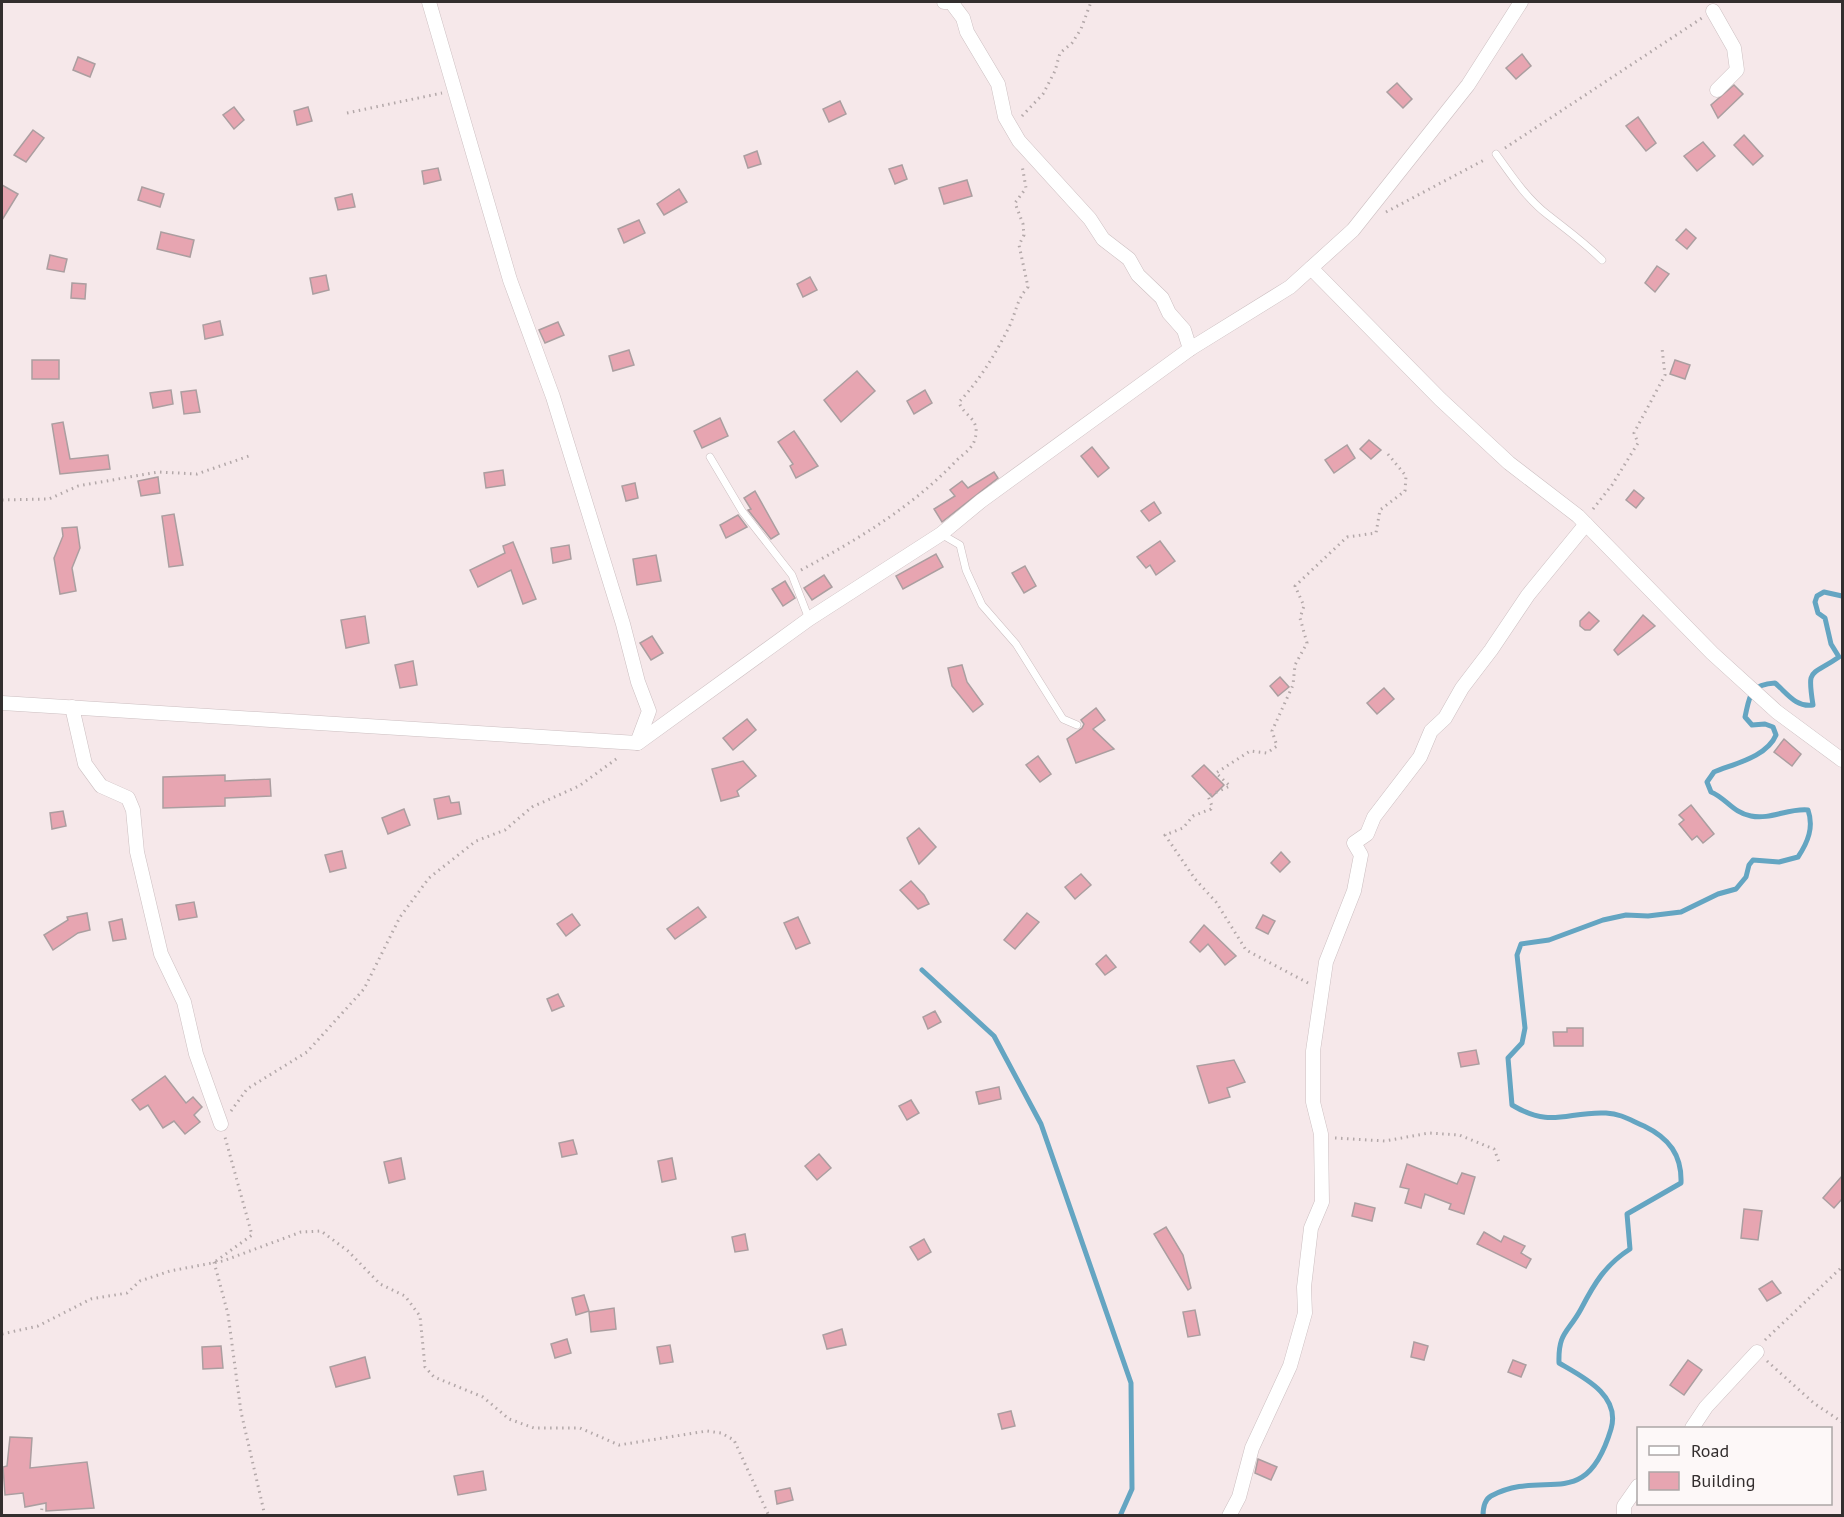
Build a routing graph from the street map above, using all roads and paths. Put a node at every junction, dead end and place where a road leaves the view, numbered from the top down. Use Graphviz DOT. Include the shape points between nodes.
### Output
graph roads {
  1 [pos="429,2"];
  2 [pos="944,2"];
  3 [pos="1092,2"];
  4 [pos="1521,2"];
  5 [pos="1713,11"];
  6 [pos="1717,90"];
  7 [pos="455,91"];
  8 [pos="347,113"];
  9 [pos="1010,128"];
  10 [pos="1496,154"];
  11 [pos="1024,158"];
  12 [pos="1384,214"];
  13 [pos="1602,260"];
  14 [pos="1311,268"];
  15 [pos="1662,348"];
  16 [pos="1190,349"];
  17 [pos="1387,453"];
  18 [pos="249,456"];
  19 [pos="710,457"];
  20 [pos="2,500"];
  21 [pos="1586,524"];
  22 [pos="941,534"];
  23 [pos="792,575"];
  24 [pos="809,619"];
  25 [pos="2,703"];
  26 [pos="72,707"];
  27 [pos="1077,725"];
  28 [pos="637,743"];
  29 [pos="1842,760"];
  30 [pos="1322,989"];
  31 [pos="221,1124"];
  32 [pos="1321,1134"];
  33 [pos="1499,1162"];
  34 [pos="214,1263"];
  35 [pos="1842,1267"];
  36 [pos="2,1334"];
  37 [pos="1757,1352"];
  38 [pos="1842,1422"];
  39 [pos="1693,1427"];
  40 [pos="1637,1487"];
  41 [pos="42,1507"];
  42 [pos="41,1515"];
  43 [pos="265,1515"];
  44 [pos="769,1515"];
  45 [pos="1229,1515"];
  46 [pos="1624,1515"];
  1 -- 7 [label="street"];
  2 -- 9 [label="street" via="951,2 963,18 967,32 992,71"];
  3 -- 9 [label="path" via="1081,29 1060,53 1043,94"];
  4 -- 14 [label="street" via="1468,85 1353,230"];
  5 -- 6 [label="street" via="1734,48 1737,70"];
  5 -- 10 [label="path"];
  7 -- 8 [label="path"];
  7 -- 28 [label="street" via="510,280 553,397 649,711"];
  9 -- 16 [label="street" via="1103,239 1130,260 1138,275 1162,298 1184,330"];
  10 -- 12 [label="path"];
  10 -- 13 [label="lane" via="1546,214 1578,236"];
  11 -- 23 [label="path" via="1021,168 1026,188 1015,203 1023,224 1024,235 1019,245 1028,288 1018,297 1013,320 984,371 959,402 975,422 973,446 902,509"];
  14 -- 16 [label="street" via="1290,287"];
  14 -- 21 [label="street" via="1440,399 1509,463"];
  15 -- 21 [label="path" via="1665,375 1635,433 1638,443 1590,511"];
  16 -- 22 [label="street"];
  17 -- 30 [label="path" via="1406,476 1405,491 1380,510 1376,533 1347,537 1295,586 1304,606 1300,618 1307,643 1295,665 1293,685 1272,731 1277,746 1267,753 1250,751 1216,773 1230,786 1208,796 1211,809 1193,816 1183,828 1165,836 1216,902 1246,950"];
  18 -- 20 [label="path" via="197,474 158,472 78,486 49,499"];
  19 -- 23 [label="lane" via="742,511"];
  21 -- 29 [label="street" via="1712,653 1777,712"];
  21 -- 30 [label="street" via="1528,595 1462,687 1445,718 1431,731 1420,757 1374,816 1366,834 1354,843 1361,855 1354,891 1326,962"];
  22 -- 24 [label="street"];
  22 -- 27 [label="lane" via="960,545 982,605 1016,644 1061,716"];
  23 -- 24 [label="lane"];
  24 -- 28 [label="street"];
  25 -- 26 [label="street"];
  26 -- 28 [label="street"];
  26 -- 31 [label="street" via="86,764 101,786 128,798 133,810 137,852 161,954 184,1002 196,1054"];
  28 -- 31 [label="path" via="579,786 532,807 505,830 476,841 429,878 400,917 364,990 307,1053 247,1089"];
  30 -- 32 [label="street" via="1313,1051 1313,1102"];
  31 -- 34 [label="path" via="252,1235"];
  32 -- 33 [label="path" via="1385,1141 1459,1134 1494,1149"];
  32 -- 45 [label="street" via="1322,1202 1311,1228 1305,1312 1290,1366 1252,1448 1239,1497"];
  34 -- 36 [label="path" via="140,1281 127,1293 91,1299 39,1326"];
  34 -- 43 [label="path" via="228,1314 241,1412"];
  34 -- 44 [label="path" via="301,1232 321,1231 348,1251 380,1284 405,1296 420,1316 425,1367 434,1377 483,1397 509,1419 534,1428 580,1428 619,1444 707,1431 721,1433 734,1440"];
  35 -- 37 [label="path"];
  37 -- 38 [label="path" via="1815,1404"];
  37 -- 39 [label="street"];
  40 -- 46 [label="street" via="1624,1506"];
  41 -- 42 [label="path"];
}
